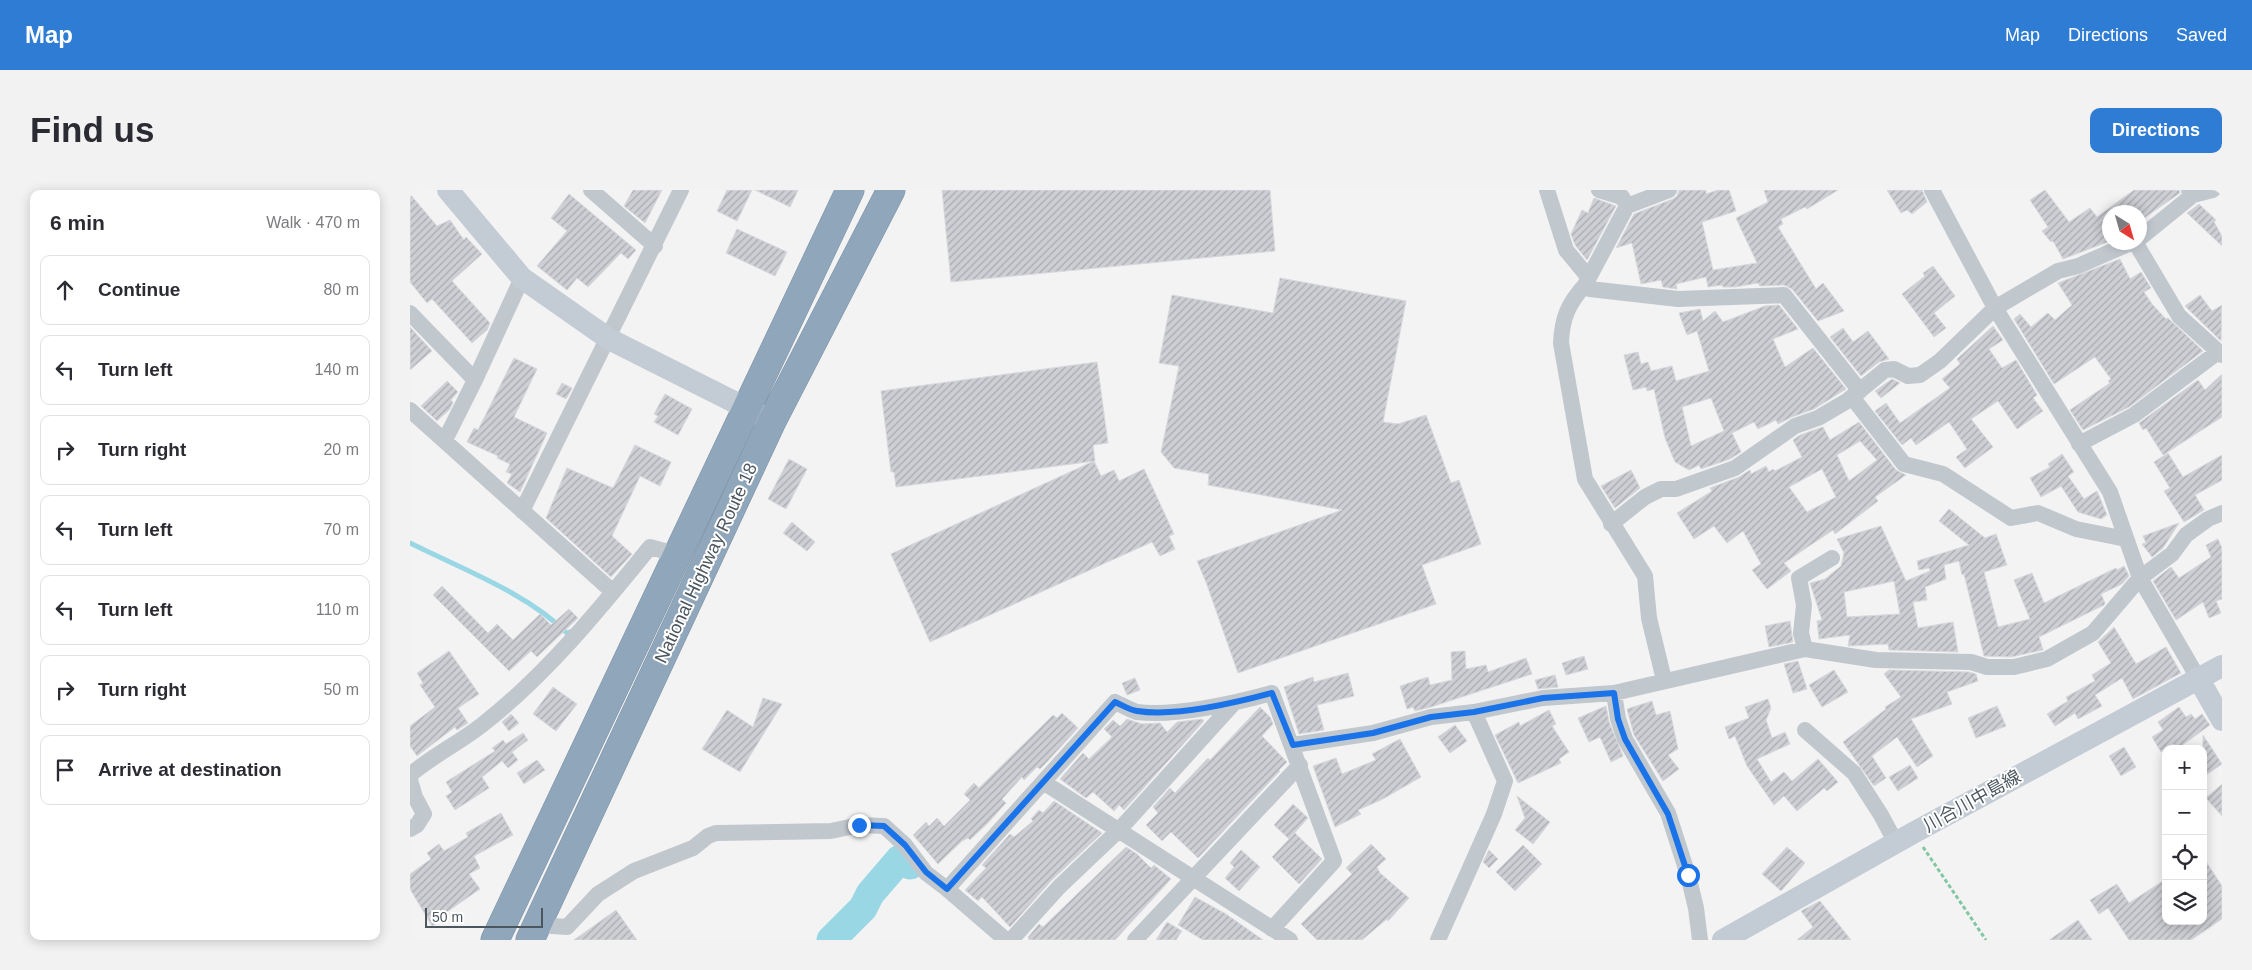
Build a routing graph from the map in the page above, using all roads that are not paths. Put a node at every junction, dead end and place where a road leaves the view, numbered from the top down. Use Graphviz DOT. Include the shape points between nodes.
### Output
graph roads {
  1 [pos="448,190"];
  2 [pos="591,190"];
  3 [pos="681,190"];
  4 [pos="850,190"];
  5 [pos="890,190"];
  6 [pos="1546,190"];
  7 [pos="1599,190"];
  8 [pos="1669,190"];
  9 [pos="1932,190"];
  10 [pos="2213,190"];
  11 [pos="2191,192"];
  12 [pos="1627,206"];
  13 [pos="2147,232"];
  14 [pos="655,246"];
  15 [pos="2115,250"];
  16 [pos="2139,250"];
  17 [pos="522,278"];
  18 [pos="1587,281"];
  19 [pos="1995,308"];
  20 [pos="410,313"];
  21 [pos="609,339"];
  22 [pos="2220,353"];
  23 [pos="476,380"];
  24 [pos="1856,394"];
  25 [pos="747,408"];
  26 [pos="410,410"];
  27 [pos="772,421"];
  28 [pos="445,440"];
  29 [pos="2079,444"];
  30 [pos="522,510"];
  31 [pos="2222,513"];
  32 [pos="1611,524"];
  33 [pos="2126,539"];
  34 [pos="678,555"];
  35 [pos="1832,558"];
  36 [pos="2140,578"];
  37 [pos="613,592"];
  38 [pos="1805,649"];
  39 [pos="2222,666"];
  40 [pos="2198,678"];
  41 [pos="1664,680"];
  42 [pos="1614,693"];
  43 [pos="1234,703"];
  44 [pos="1474,712"];
  45 [pos="2222,720"];
  46 [pos="1805,730"];
  47 [pos="1293,745"];
  48 [pos="1300,765"];
  49 [pos="410,775"];
  50 [pos="410,780"];
  51 [pos="1043,782"];
  52 [pos="410,829"];
  53 [pos="1119,830"];
  54 [pos="1905,838"];
  55 [pos="1193,878"];
  56 [pos="947,889"];
  57 [pos="1272,929"];
  58 [pos="534,932"];
  59 [pos="495,940"];
  60 [pos="1006,940"];
  61 [pos="1011,940"];
  62 [pos="1135,940"];
  63 [pos="1290,940"];
  64 [pos="1438,940"];
  65 [pos="1700,940"];
  66 [pos="1723,940"];
  1 -- 17 [label="main road"];
  2 -- 14 [label="street"];
  3 -- 14 [label="street"];
  4 -- 25 [label="highway, National Highway Route 18"];
  5 -- 27 [label="highway, National Highway Route 18"];
  6 -- 18 [label="street" via="1566,250"];
  7 -- 12 [label="street" via="1622,196"];
  8 -- 12 [label="street"];
  9 -- 19 [label="street"];
  10 -- 11 [label="street"];
  11 -- 13 [label="street"];
  12 -- 18 [label="street"];
  14 -- 21 [label="street"];
  15 -- 19 [label="street" via="2058,271"];
  16 -- 22 [label="street" via="2180,316"];
  17 -- 21 [label="main road"];
  17 -- 23 [label="street"];
  18 -- 24 [label="street" via="1590,289 1678,299 1784,295"];
  18 -- 32 [label="street" via="1574,297 1562,323 1560,343 1585,479"];
  19 -- 24 [label="street" via="1947,355 1920,375 1908,376 1894,369 1885,370"];
  19 -- 29 [label="street"];
  20 -- 23 [label="street"];
  21 -- 25 [label="main road"];
  21 -- 30 [label="street"];
  22 -- 29 [label="street" via="2134,415"];
  23 -- 28 [label="street"];
  24 -- 32 [label="street" via="1818,418 1795,426 1735,468 1676,489 1661,489 1645,497"];
  24 -- 33 [label="street" via="1904,464 1942,474 2011,518 2038,513 2076,529"];
  25 -- 27 [label="main road"];
  25 -- 34 [label="highway, National Highway Route 18"];
  26 -- 28 [label="street"];
  27 -- 58 [label="highway, National Highway Route 18"];
  28 -- 30 [label="street"];
  29 -- 33 [label="street" via="2110,492"];
  30 -- 37 [label="street"];
  31 -- 36 [label="street" via="2186,535 2172,554"];
  32 -- 41 [label="street" via="1645,576 1648,618"];
  33 -- 36 [label="street"];
  34 -- 37 [label="street" via="650,547"];
  34 -- 59 [label="highway, National Highway Route 18"];
  35 -- 38 [label="street" via="1799,578 1804,605 1801,634"];
  36 -- 38 [label="street" via="2094,634 2047,659 2014,667 1971,662 1876,660"];
  36 -- 40 [label="street"];
  37 -- 49 [label="street" via="536,676 482,725"];
  38 -- 41 [label="street"];
  39 -- 40 [label="main road, 川合川中島線"];
  40 -- 45 [label="main road"];
  40 -- 54 [label="main road, 川合川中島線"];
  41 -- 42 [label="street"];
  42 -- 44 [label="street" via="1543,698"];
  42 -- 65 [label="street" via="1625,739 1668,814 1688,875"];
  43 -- 47 [label="street" via="1272,693"];
  43 -- 51 [label="street" via="1163,713 1135,711 1115,702"];
  43 -- 53 [label="street"];
  44 -- 47 [label="street" via="1431,717 1373,733"];
  44 -- 64 [label="street" via="1505,781 1494,814"];
  46 -- 54 [label="street" via="1854,772 1881,815"];
  47 -- 48 [label="street"];
  48 -- 55 [label="street"];
  48 -- 57 [label="street" via="1334,861"];
  50 -- 52 [label="street" via="424,814"];
  51 -- 53 [label="street"];
  51 -- 56 [label="street"];
  53 -- 55 [label="street"];
  53 -- 61 [label="street"];
  54 -- 66 [label="main road, 川合川中島線"];
  55 -- 57 [label="street"];
  55 -- 62 [label="street"];
  56 -- 58 [label="street" via="926,872 905,845 884,826 716,834 693,848 634,871 598,894 567,927"];
  56 -- 60 [label="street"];
  57 -- 63 [label="street"];
}
